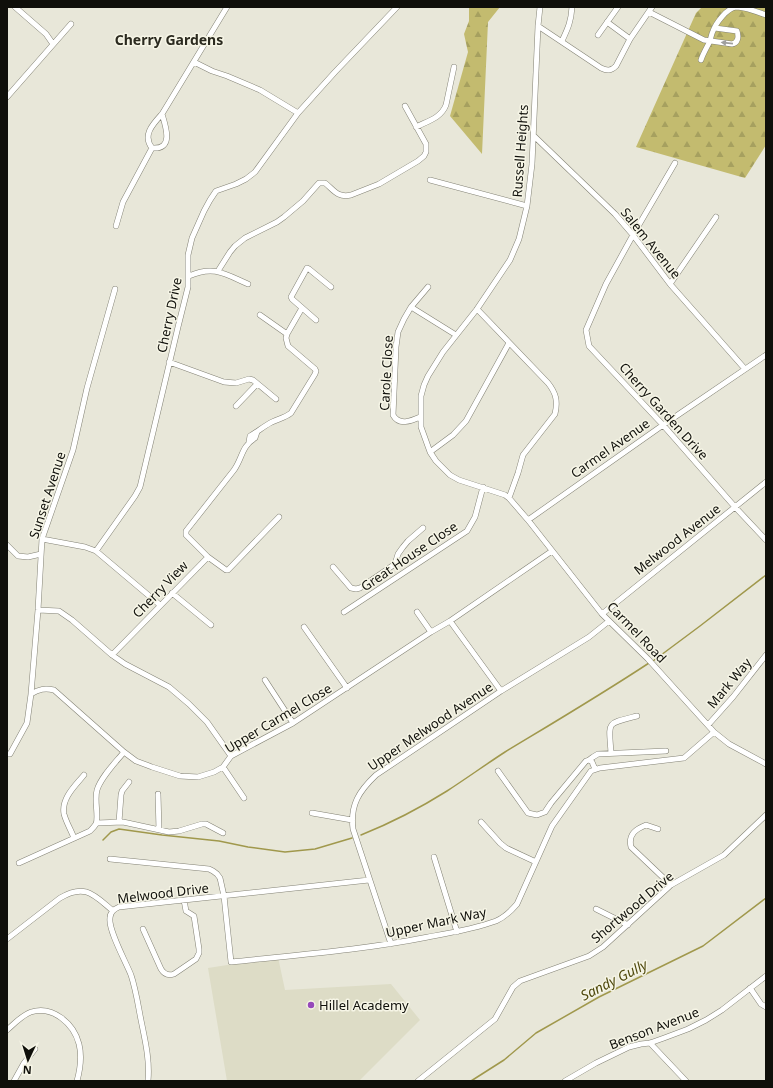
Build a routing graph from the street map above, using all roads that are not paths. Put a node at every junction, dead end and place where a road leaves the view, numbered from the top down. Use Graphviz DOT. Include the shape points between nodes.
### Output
graph roads {
  1 [pos="15,7"];
  2 [pos="227,7"];
  3 [pos="397,7"];
  4 [pos="540,7"];
  5 [pos="572,7"];
  6 [pos="618,7"];
  7 [pos="650,9"];
  8 [pos="766,15"];
  9 [pos="607,22"];
  10 [pos="71,24"];
  11 [pos="538,26"];
  12 [pos="715,28"];
  13 [pos="598,35"];
  14 [pos="630,39"];
  15 [pos="710,41"];
  16 [pos="562,42"];
  17 [pos="53,44"];
  18 [pos="701,60"];
  19 [pos="194,62"];
  20 [pos="454,68"];
  21 [pos="7,97"];
  22 [pos="406,106"];
  23 [pos="298,113"];
  24 [pos="162,114"];
  25 [pos="416,126"];
  26 [pos="534,136"];
  27 [pos="152,148"];
  28 [pos="675,163"];
  29 [pos="430,180"];
  30 [pos="527,206"];
  31 [pos="716,216"];
  32 [pos="116,226"];
  33 [pos="633,235"];
  34 [pos="218,271"];
  35 [pos="189,276"];
  36 [pos="248,284"];
  37 [pos="670,284"];
  38 [pos="332,287"];
  39 [pos="428,287"];
  40 [pos="115,288"];
  41 [pos="411,307"];
  42 [pos="302,308"];
  43 [pos="477,309"];
  44 [pos="260,315"];
  45 [pos="316,320"];
  46 [pos="286,334"];
  47 [pos="456,335"];
  48 [pos="509,343"];
  49 [pos="766,355"];
  50 [pos="170,362"];
  51 [pos="745,369"];
  52 [pos="258,384"];
  53 [pos="276,399"];
  54 [pos="236,406"];
  55 [pos="420,417"];
  56 [pos="663,425"];
  57 [pos="430,452"];
  58 [pos="766,482"];
  59 [pos="484,487"];
  60 [pos="509,498"];
  61 [pos="735,507"];
  62 [pos="279,517"];
  63 [pos="528,520"];
  64 [pos="423,528"];
  65 [pos="42,539"];
  66 [pos="766,540"];
  67 [pos="7,545"];
  68 [pos="96,551"];
  69 [pos="552,551"];
  70 [pos="41,554"];
  71 [pos="208,557"];
  72 [pos="333,567"];
  73 [pos="374,579"];
  74 [pos="381,588"];
  75 [pos="172,593"];
  76 [pos="160,605"];
  77 [pos="38,610"];
  78 [pos="344,612"];
  79 [pos="417,612"];
  80 [pos="602,614"];
  81 [pos="450,621"];
  82 [pos="609,621"];
  83 [pos="211,626"];
  84 [pos="304,627"];
  85 [pos="431,632"];
  86 [pos="112,655"];
  87 [pos="766,655"];
  88 [pos="265,680"];
  89 [pos="347,688"];
  90 [pos="501,692"];
  91 [pos="31,694"];
  92 [pos="637,716"];
  93 [pos="294,723"];
  94 [pos="708,725"];
  95 [pos="714,732"];
  96 [pos="666,751"];
  97 [pos="124,752"];
  98 [pos="610,753"];
  99 [pos="7,754"];
  100 [pos="231,756"];
  101 [pos="589,760"];
  102 [pos="766,764"];
  103 [pos="223,767"];
  104 [pos="595,769"];
  105 [pos="498,771"];
  106 [pos="84,775"];
  107 [pos="129,782"];
  108 [pos="158,794"];
  109 [pos="244,798"];
  110 [pos="312,814"];
  111 [pos="766,815"];
  112 [pos="352,820"];
  113 [pos="119,822"];
  114 [pos="482,822"];
  115 [pos="96,823"];
  116 [pos="658,829"];
  117 [pos="159,830"];
  118 [pos="224,833"];
  119 [pos="74,838"];
  120 [pos="434,857"];
  121 [pos="110,859"];
  122 [pos="536,862"];
  123 [pos="19,863"];
  124 [pos="369,880"];
  125 [pos="671,885"];
  126 [pos="224,896"];
  127 [pos="184,900"];
  128 [pos="596,909"];
  129 [pos="112,910"];
  130 [pos="628,925"];
  131 [pos="143,929"];
  132 [pos="457,932"];
  133 [pos="7,939"];
  134 [pos="391,944"];
  135 [pos="766,976"];
  136 [pos="750,988"];
  137 [pos="766,1007"];
  138 [pos="7,1030"];
  139 [pos="650,1043"];
  140 [pos="35,1050"];
  141 [pos="14,1081"];
  142 [pos="77,1081"];
  143 [pos="148,1081"];
  144 [pos="418,1081"];
  145 [pos="565,1081"];
  146 [pos="686,1081"];
  1 -- 17 [label="street" via="46,34"];
  2 -- 19 [label="street"];
  3 -- 23 [label="street, Cherry Drive"];
  4 -- 11 [label="street, Russell Heights"];
  5 -- 16 [label="street" via="571,21"];
  6 -- 9 [label="street"];
  7 -- 14 [label="street"];
  7 -- 15 [label="street" via="698,37"];
  8 -- 12 [label="street" via="734,7 724,15"];
  9 -- 13 [label="street"];
  9 -- 14 [label="street"];
  10 -- 17 [label="street"];
  11 -- 16 [label="street"];
  11 -- 26 [label="street, Russell Heights"];
  12 -- 15 [label="street"];
  12 -- 15 [label="street, one-way" via="737,31 738,41 732,44"];
  14 -- 16 [label="street" via="616,66 609,71 600,68"];
  15 -- 18 [label="street"];
  17 -- 21 [label="street"];
  19 -- 23 [label="street" via="260,90"];
  19 -- 24 [label="street"];
  20 -- 25 [label="street" via="444,111"];
  22 -- 25 [label="street"];
  23 -- 35 [label="street, Cherry Drive" via="255,172 236,184 216,191 192,238 188,255"];
  24 -- 27 [label="street" via="152,124 148,135 148,144"];
  24 -- 27 [label="street" via="167,131 166,143 158,149"];
  25 -- 34 [label="street" via="426,144 426,152 422,159 379,184 351,195 338,195 325,183 319,182 303,201 284,217 235,246"];
  26 -- 30 [label="street, Russell Heights"];
  26 -- 33 [label="street, Salem Avenue" via="615,214"];
  27 -- 32 [label="street" via="123,202"];
  28 -- 33 [label="street, Cherry Garden Drive"];
  29 -- 30 [label="street"];
  30 -- 43 [label="street, Russell Heights" via="519,239 510,260"];
  31 -- 37 [label="street"];
  33 -- 37 [label="street, Salem Avenue"];
  33 -- 56 [label="street, Cherry Garden Drive" via="606,284 586,330 589,346"];
  34 -- 35 [label="street" via="202,271"];
  34 -- 36 [label="street"];
  35 -- 50 [label="street, Cherry Drive"];
  37 -- 51 [label="street, Salem Avenue"];
  38 -- 42 [label="street" via="307,268 291,297"];
  39 -- 41 [label="street, Carole Close"];
  40 -- 65 [label="street, Sunset Avenue" via="87,388 73,450"];
  41 -- 47 [label="street"];
  41 -- 55 [label="street, Carole Close" via="398,332 393,415 400,421 412,421"];
  42 -- 45 [label="street"];
  42 -- 46 [label="street"];
  43 -- 47 [label="street, Russell Heights"];
  43 -- 48 [label="street"];
  44 -- 46 [label="street"];
  46 -- 71 [label="street" via="288,346 316,371 291,413 257,432 255,438 244,448 234,470 186,531 186,535"];
  47 -- 55 [label="street, Russell Heights" via="426,381 421,396"];
  48 -- 57 [label="street" via="466,421 453,435"];
  48 -- 60 [label="street" via="554,390 557,407 555,414 523,455"];
  49 -- 51 [label="street, Carmel Avenue"];
  50 -- 52 [label="street" via="224,382 236,383 249,379"];
  50 -- 68 [label="street, Cherry Drive" via="140,487"];
  51 -- 56 [label="street, Carmel Avenue"];
  52 -- 53 [label="street"];
  52 -- 54 [label="street"];
  55 -- 57 [label="street, Russell Heights"];
  56 -- 61 [label="street, Cherry Garden Drive"];
  56 -- 63 [label="street, Carmel Avenue"];
  57 -- 59 [label="street, Russell Heights" via="450,475"];
  58 -- 61 [label="street, Melwood Avenue"];
  59 -- 60 [label="street, Russell Heights"];
  59 -- 74 [label="street, Great House Close" via="475,517 467,531"];
  60 -- 63 [label="street, Carmel Road"];
  61 -- 66 [label="street, Cherry Garden Drive"];
  61 -- 80 [label="street, Melwood Avenue"];
  62 -- 71 [label="street" via="228,570"];
  63 -- 69 [label="street, Carmel Road"];
  64 -- 73 [label="street" via="403,546 394,564"];
  65 -- 68 [label="street"];
  65 -- 70 [label="street, Sunset Avenue"];
  67 -- 70 [label="street" via="18,556"];
  68 -- 76 [label="street"];
  69 -- 80 [label="street, Carmel Road"];
  69 -- 81 [label="street, Upper Carmel Close"];
  70 -- 77 [label="street, Sunset Avenue"];
  71 -- 75 [label="street, Cherry View"];
  72 -- 73 [label="street" via="353,589 360,588"];
  73 -- 74 [label="street"];
  74 -- 78 [label="street, Great House Close"];
  75 -- 76 [label="street, Cherry View"];
  75 -- 83 [label="street"];
  76 -- 86 [label="street, Cherry View"];
  77 -- 86 [label="street" via="59,611"];
  77 -- 91 [label="street, Sunset Avenue"];
  79 -- 85 [label="street"];
  80 -- 82 [label="street, Carmel Road"];
  81 -- 85 [label="street, Upper Carmel Close"];
  81 -- 90 [label="street"];
  82 -- 90 [label="street, Upper Melwood Avenue" via="589,637"];
  82 -- 94 [label="street, Carmel Road" via="648,659"];
  84 -- 89 [label="street"];
  85 -- 89 [label="street, Upper Carmel Close"];
  86 -- 100 [label="street" via="169,687 184,699 208,722"];
  87 -- 94 [label="street, Mark Way"];
  88 -- 93 [label="street"];
  89 -- 93 [label="street, Upper Carmel Close"];
  90 -- 112 [label="street, Upper Melwood Avenue" via="376,775 359,794"];
  91 -- 97 [label="street, Upper Carmel Close" via="37,690 54,690"];
  91 -- 99 [label="street, Sunset Avenue" via="27,723 10,754"];
  92 -- 98 [label="street" via="616,721 611,725"];
  93 -- 100 [label="street, Upper Carmel Close"];
  94 -- 95 [label="street, Carmel Road"];
  95 -- 102 [label="street, Carmel Road" via="729,744"];
  95 -- 104 [label="street" via="684,758"];
  96 -- 98 [label="street"];
  97 -- 103 [label="street, Upper Carmel Close" via="152,768 180,776 198,777"];
  97 -- 115 [label="street" via="97,789"];
  98 -- 101 [label="street" via="595,755"];
  100 -- 103 [label="street, Upper Carmel Close"];
  101 -- 104 [label="street"];
  101 -- 105 [label="street" via="545,812 537,815 528,813"];
  103 -- 109 [label="street"];
  104 -- 122 [label="street, Upper Mark Way" via="552,826"];
  106 -- 119 [label="street" via="64,803 64,813"];
  107 -- 113 [label="street" via="121,795"];
  108 -- 117 [label="street"];
  110 -- 112 [label="street"];
  111 -- 125 [label="street, Shortwood Drive" via="724,855"];
  112 -- 124 [label="street, Upper Melwood Avenue"];
  113 -- 115 [label="street"];
  113 -- 117 [label="street"];
  114 -- 122 [label="street" via="506,848"];
  115 -- 119 [label="street" via="90,831"];
  116 -- 125 [label="street" via="646,825 637,829 632,834 630,844"];
  117 -- 118 [label="street" via="174,832 206,824"];
  119 -- 123 [label="street"];
  120 -- 132 [label="street"];
  121 -- 126 [label="street" via="209,869 220,878"];
  122 -- 132 [label="street, Upper Mark Way" via="517,904 506,916"];
  124 -- 126 [label="street, Melwood Drive"];
  124 -- 134 [label="street, Upper Melwood Avenue"];
  125 -- 130 [label="street, Shortwood Drive"];
  126 -- 127 [label="street, Melwood Drive"];
  126 -- 134 [label="street, Upper Mark Way" via="231,962"];
  127 -- 129 [label="street, Melwood Drive" via="119,907"];
  127 -- 131 [label="street" via="186,911 194,916 199,949 196,959 174,974 165,974"];
  128 -- 130 [label="street"];
  129 -- 133 [label="street" via="93,894 73,891"];
  129 -- 143 [label="street, Melwood Drive" via="110,925 136,995 146,1042"];
  130 -- 144 [label="street, Shortwood Drive" via="604,947 589,956 520,981 513,986 495,1019"];
  132 -- 134 [label="street, Upper Mark Way"];
  135 -- 136 [label="street, Benson Avenue"];
  136 -- 137 [label="street"];
  136 -- 139 [label="street, Benson Avenue" via="706,1020"];
  138 -- 142 [label="street" via="30,1012 50,1011 58,1015 73,1031 79,1044"];
  139 -- 145 [label="street, Benson Avenue" via="628,1047"];
  139 -- 146 [label="street"];
  140 -- 141 [label="street"];
}
